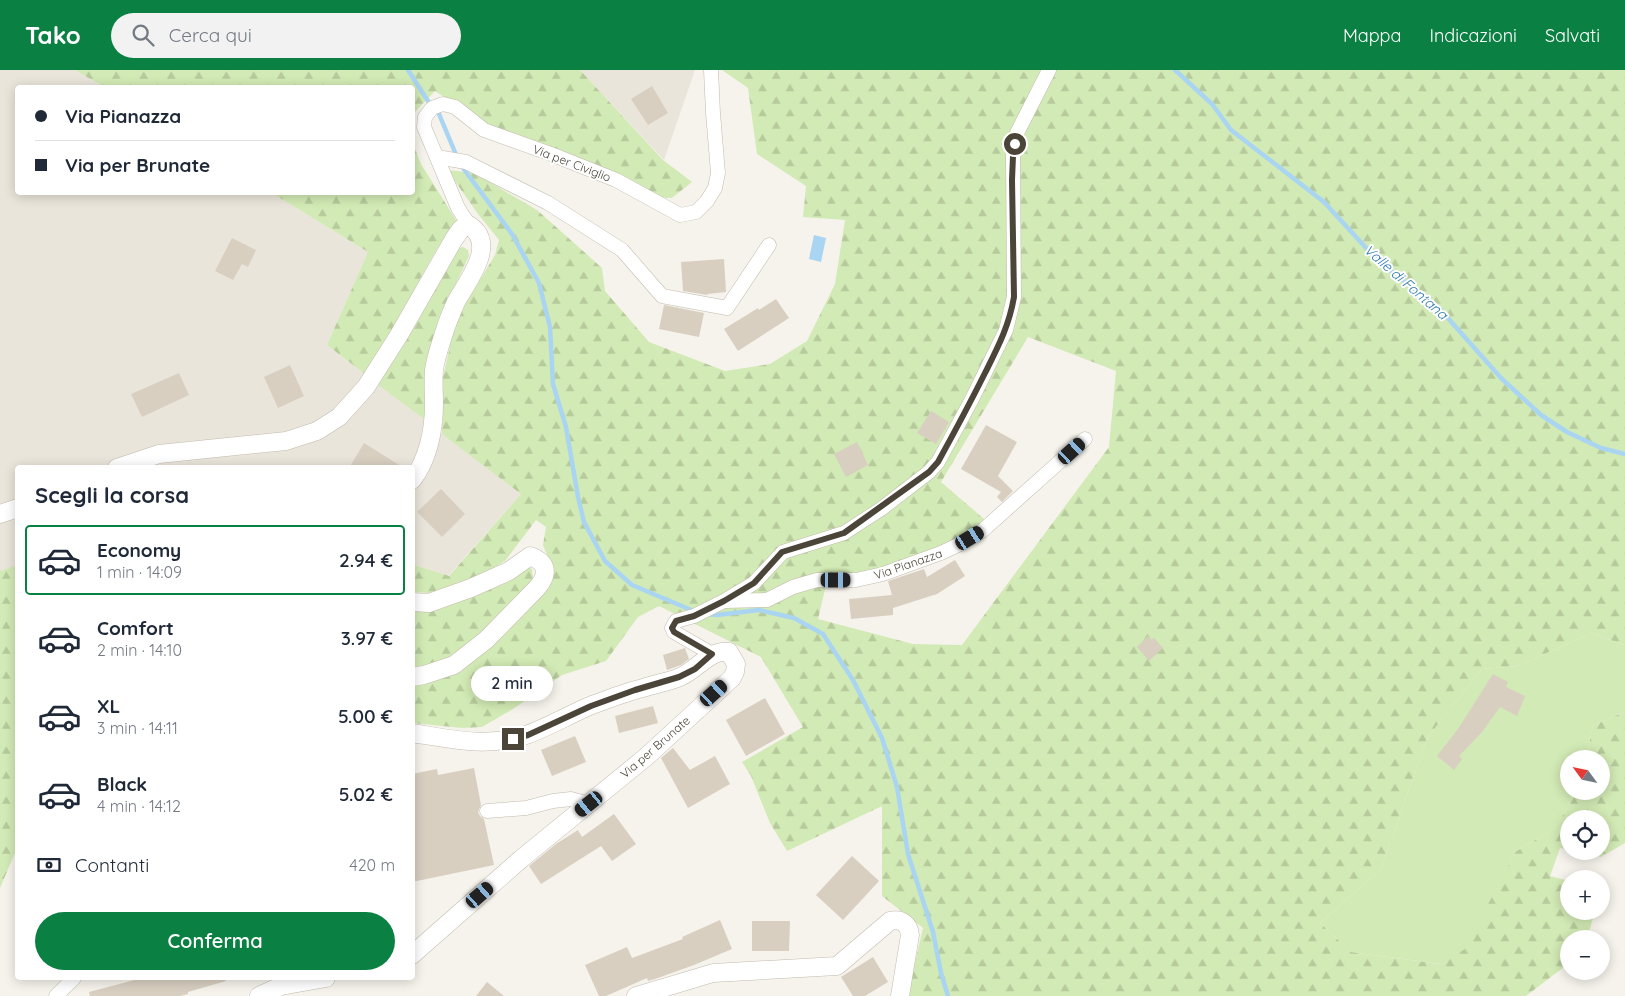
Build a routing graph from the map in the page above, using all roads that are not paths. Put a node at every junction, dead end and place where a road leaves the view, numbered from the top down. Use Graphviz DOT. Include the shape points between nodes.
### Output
graph roads {
  1 [pos="711,70"];
  2 [pos="1049,70"];
  3 [pos="437,157"];
  4 [pos="468,225"];
  5 [pos="769,245"];
  6 [pos="1085,439"];
  7 [pos="126,465"];
  8 [pos="415,475"];
  9 [pos="15,509"];
  10 [pos="0,514"];
  11 [pos="724,601"];
  12 [pos="415,602"];
  13 [pos="712,654"];
  14 [pos="415,676"];
  15 [pos="415,733"];
  16 [pos="589,804"];
  17 [pos="487,811"];
  18 [pos="415,952"];
  19 [pos="72,980"];
  20 [pos="315,980"];
  21 [pos="56,996"];
  22 [pos="259,996"];
  23 [pos="636,996"];
  24 [pos="900,996"];
  1 -- 3 [label="street, Via per Civiglio" via="718,173 715,188 696,212 680,215 616,180 484,130 455,107 443,104 432,108 425,116 424,127"];
  2 -- 11 [label="street, Via Pianazza" via="1017,133 1013,156 1014,297 1011,314 989,366 938,462 922,478 844,533 782,552 754,583"];
  3 -- 4 [label="street, Via per Civiglio"];
  3 -- 5 [label="street" via="466,162 548,203 622,250 662,296 727,308"];
  4 -- 7 [label="street" via="454,239 366,387 340,417 317,431 286,441 159,454"];
  4 -- 8 [label="street" via="480,238 479,260 456,303 440,345 434,370 432,426 423,461"];
  6 -- 11 [label="street, Via Pianazza" via="982,531 958,545 883,574 856,580 817,580 766,600"];
  9 -- 10 [label="street"];
  11 -- 13 [label="street, Via Pianazza" via="676,621 672,628"];
  12 -- 14 [label="street" via="429,603 471,588 508,571 530,556 543,564 546,572 537,588 486,640 454,665"];
  13 -- 15 [label="street" via="695,669 679,677 591,706 528,735 490,742 468,742"];
  13 -- 16 [label="street, Via per Brunate" via="729,652 736,664 732,678"];
  16 -- 17 [label="street" via="562,800 526,808"];
  16 -- 18 [label="street, Via per Brunate"];
  19 -- 21 [label="street"];
  20 -- 22 [label="street" via="281,986"];
  23 -- 24 [label="street" via="713,973 837,966 890,921 897,920 910,928"];
}
